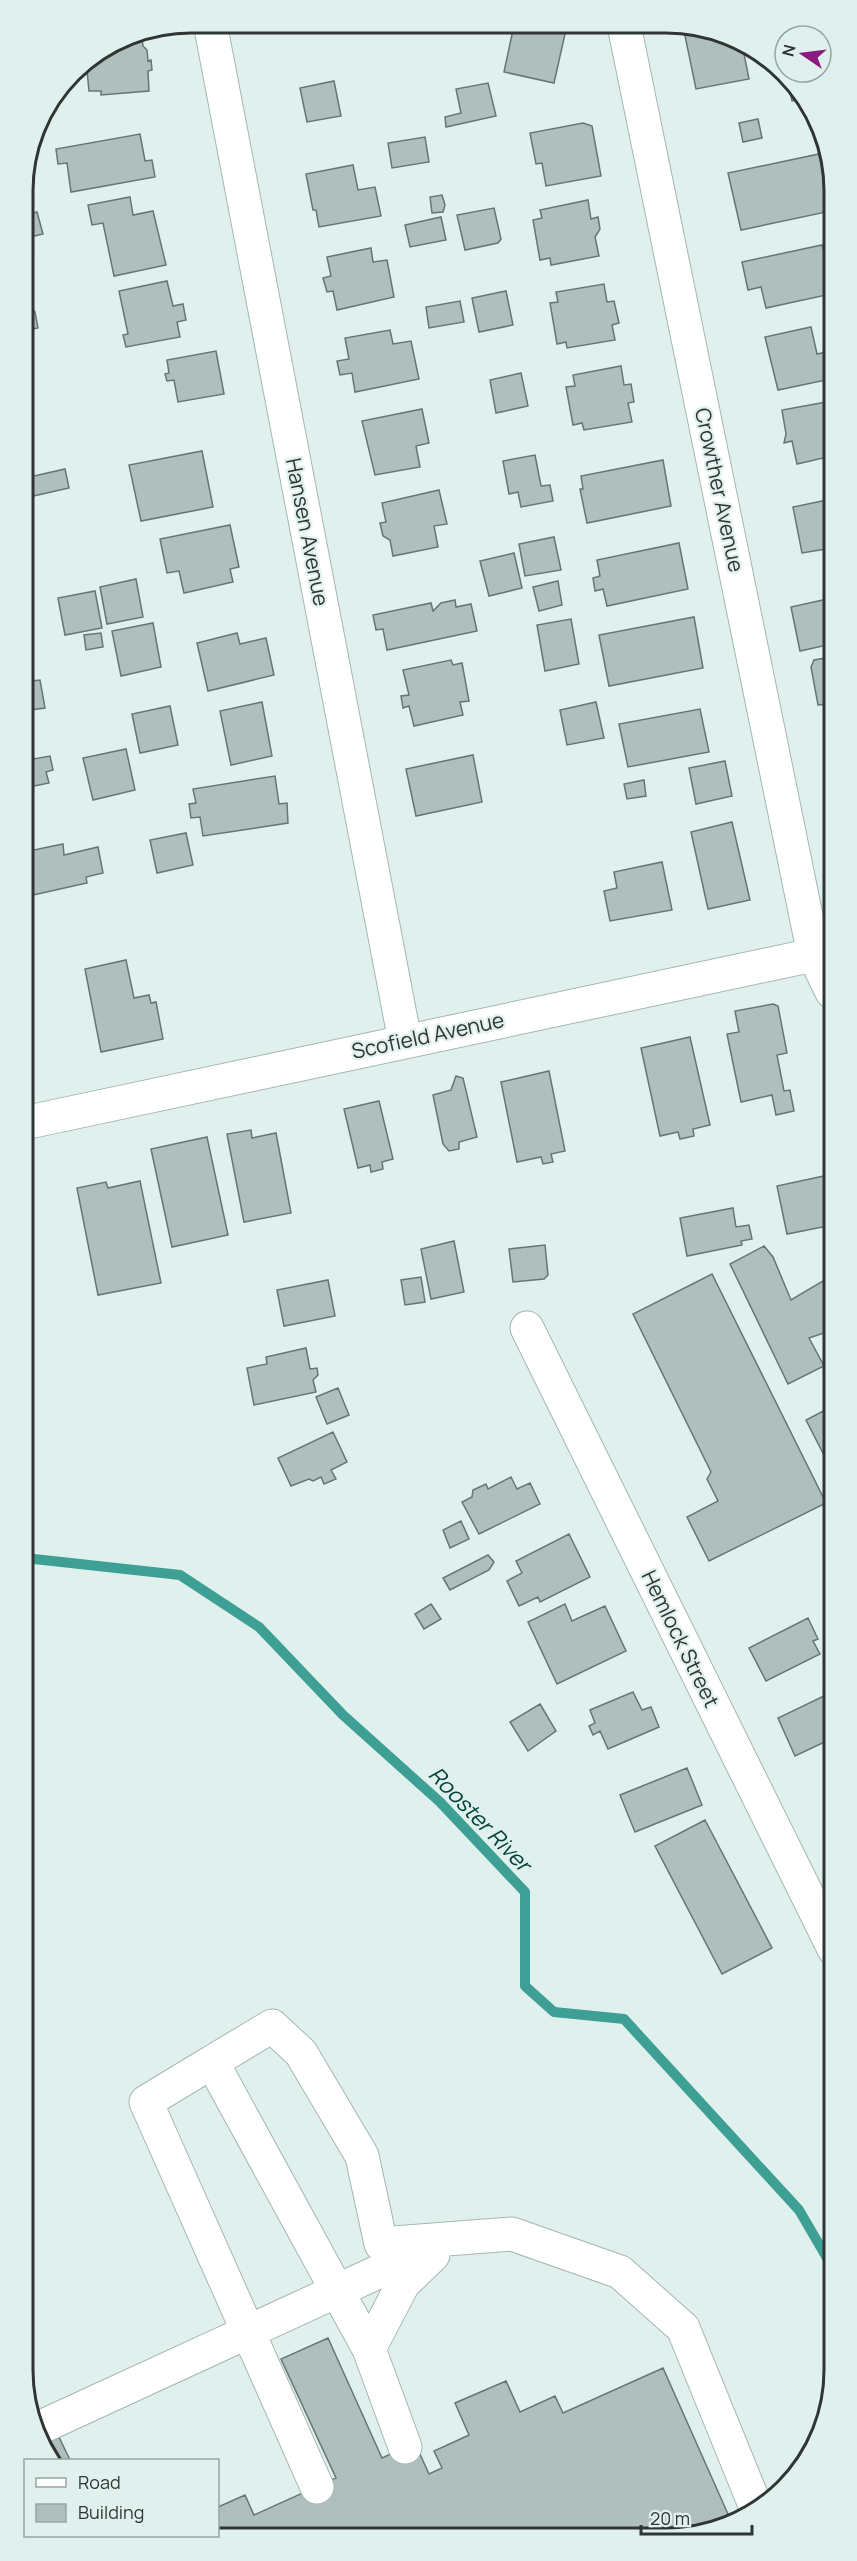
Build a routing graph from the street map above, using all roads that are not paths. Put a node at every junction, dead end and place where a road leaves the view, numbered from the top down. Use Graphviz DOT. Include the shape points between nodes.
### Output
graph roads {
  1 [pos="212,33"];
  2 [pos="626,33"];
  3 [pos="823,953"];
  4 [pos="405,1041"];
  5 [pos="33,1121"];
  6 [pos="527,1328"];
  7 [pos="824,1929"];
  8 [pos="212,2062"];
  9 [pos="449,2239"];
  10 [pos="337,2290"];
  11 [pos="248,2333"];
  12 [pos="369,2349"];
  13 [pos="43,2426"];
  14 [pos="405,2448"];
  15 [pos="317,2487"];
  16 [pos="753,2501"];
  1 -- 4 [label="street, Hansen Avenue"];
  2 -- 3 [label="street, Crowther Avenue"];
  3 -- 4 [label="street, Scofield Avenue"];
  4 -- 5 [label="street, Scofield Avenue"];
  6 -- 7 [label="street, Hemlock Street"];
  8 -- 9 [label="street" via="272,2026 301,2053 362,2156 381,2244"];
  8 -- 10 [label="street"];
  8 -- 11 [label="street" via="146,2102"];
  9 -- 10 [label="street"];
  9 -- 12 [label="street" via="403,2284"];
  9 -- 16 [label="street" via="512,2234 620,2272 683,2328"];
  10 -- 11 [label="street"];
  10 -- 12 [label="street"];
  11 -- 13 [label="street"];
  11 -- 15 [label="street"];
  12 -- 14 [label="street"];
}
